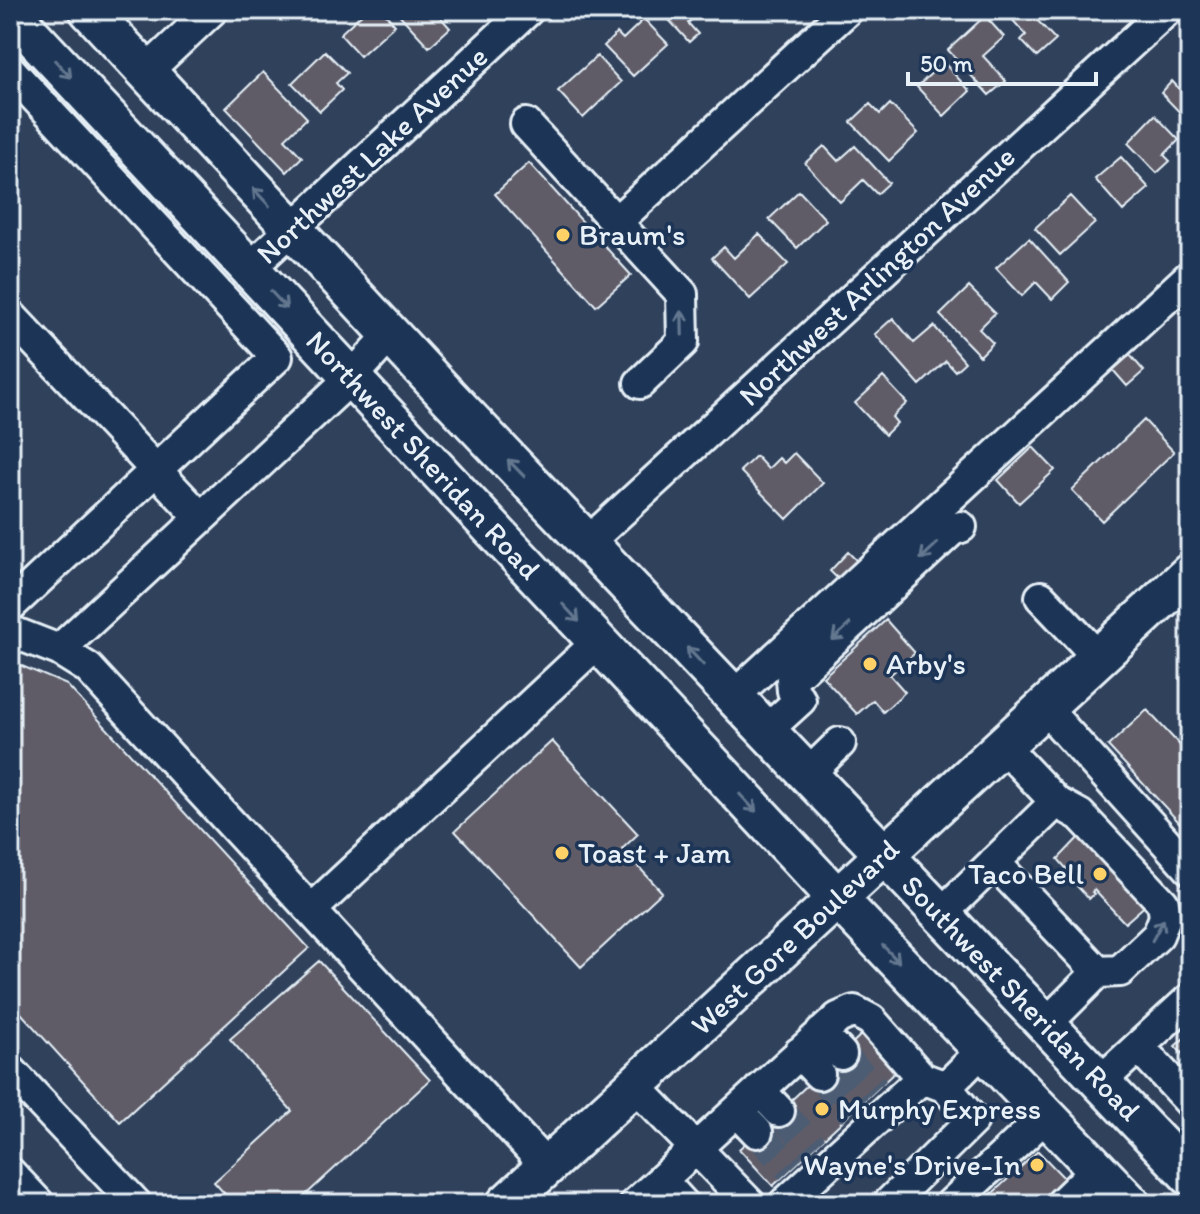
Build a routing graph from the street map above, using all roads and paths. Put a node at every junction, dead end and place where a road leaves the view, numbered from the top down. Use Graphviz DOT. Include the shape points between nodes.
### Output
graph roads {
  1 [pos="89,10"];
  2 [pos="212,10"];
  3 [pos="528,10"];
  4 [pos="847,10"];
  5 [pos="1167,10"];
  6 [pos="10,12"];
  7 [pos="10,70"];
  8 [pos="146,72"];
  9 [pos="526,124"];
  10 [pos="616,222"];
  11 [pos="291,230"];
  12 [pos="250,268"];
  13 [pos="1190,276"];
  14 [pos="10,315"];
  15 [pos="390,335"];
  16 [pos="351,378"];
  17 [pos="640,383"];
  18 [pos="155,471"];
  19 [pos="201,518"];
  20 [pos="961,527"];
  21 [pos="588,542"];
  22 [pos="1190,573"];
  23 [pos="1041,597"];
  24 [pos="10,606"];
  25 [pos="10,631"];
  26 [pos="598,642"];
  27 [pos="59,650"];
  28 [pos="1098,657"];
  29 [pos="734,696"];
  30 [pos="1044,707"];
  31 [pos="767,730"];
  32 [pos="840,743"];
  33 [pos="1003,746"];
  34 [pos="808,774"];
  35 [pos="1056,802"];
  36 [pos="884,854"];
  37 [pos="994,862"];
  38 [pos="1190,869"];
  39 [pos="837,898"];
  40 [pos="311,910"];
  41 [pos="941,914"];
  42 [pos="1098,972"];
  43 [pos="1190,999"];
  44 [pos="1177,1019"];
  45 [pos="1046,1024"];
  46 [pos="1139,1047"];
  47 [pos="983,1050"];
  48 [pos="10,1070"];
  49 [pos="1101,1081"];
  50 [pos="934,1082"];
  51 [pos="634,1085"];
  52 [pos="1190,1102"];
  53 [pos="1046,1116"];
  54 [pos="696,1148"];
  55 [pos="546,1166"];
  56 [pos="1097,1169"];
  57 [pos="1189,1172"];
  58 [pos="10,1173"];
  59 [pos="661,1180"];
  60 [pos="794,1186"];
  61 [pos="508,1203"];
  62 [pos="39,1204"];
  63 [pos="136,1204"];
  64 [pos="635,1204"];
  65 [pos="683,1204"];
  66 [pos="750,1204"];
  67 [pos="888,1204"];
  68 [pos="951,1204"];
  69 [pos="1061,1204"];
  70 [pos="1131,1204"];
  1 -- 8 [label="main road, Northwest Sheridan Road"];
  2 -- 8 [label="street"];
  3 -- 11 [label="street, Northwest Lake Avenue"];
  4 -- 10 [label="street"];
  5 -- 21 [label="street, Northwest Arlington Avenue"];
  6 -- 12 [label="main road, Northwest Sheridan Road, one-way"];
  7 -- 18 [label="street" via="277,357"];
  11 -- 8 [label="main road, Northwest Sheridan Road, one-way"];
  9 -- 10 [label="street"];
  17 -- 10 [label="street, one-way" via="683,342 682,294"];
  11 -- 12 [label="street, Northwest Lake Avenue"];
  11 -- 15 [label="main road, Northwest Sheridan Road"];
  12 -- 16 [label="main road, Northwest Sheridan Road, one-way"];
  13 -- 29 [label="street"];
  14 -- 18 [label="street"];
  15 -- 16 [label="street"];
  21 -- 15 [label="main road, Northwest Sheridan Road, one-way"];
  16 -- 19 [label="street"];
  16 -- 26 [label="main road, Northwest Sheridan Road, one-way"];
  18 -- 19 [label="street"];
  18 -- 24 [label="street"];
  19 -- 27 [label="street"];
  20 -- 31 [label="street, one-way" via="792,679 800,700"];
  29 -- 21 [label="main road, Northwest Sheridan Road, one-way"];
  22 -- 28 [label="main road, West Gore Boulevard"];
  23 -- 28 [label="street"];
  25 -- 27 [label="street"];
  26 -- 39 [label="main road, Northwest Sheridan Road, one-way"];
  26 -- 40 [label="street"];
  27 -- 40 [label="street" via="88,668"];
  28 -- 30 [label="main road, West Gore Boulevard"];
  29 -- 31 [label="main road, Northwest Sheridan Road"];
  30 -- 33 [label="main road, West Gore Boulevard"];
  30 -- 38 [label="street"];
  31 -- 34 [label="main road, Northwest Sheridan Road"];
  32 -- 34 [label="street"];
  33 -- 35 [label="street"];
  33 -- 36 [label="main road, West Gore Boulevard"];
  34 -- 36 [label="main road, Northwest Sheridan Road"];
  35 -- 37 [label="street"];
  42 -- 35 [label="street, one-way" via="1120,971 1158,935 1165,917 1163,903 1080,815"];
  36 -- 39 [label="main road, West Gore Boulevard"];
  36 -- 41 [label="main road, Southwest Sheridan Road"];
  37 -- 41 [label="street"];
  37 -- 42 [label="street"];
  39 -- 47 [label="main road, one-way"];
  39 -- 51 [label="main road, West Gore Boulevard"];
  40 -- 55 [label="street"];
  41 -- 45 [label="main road, Southwest Sheridan Road"];
  42 -- 45 [label="street"];
  43 -- 44 [label="street"];
  44 -- 46 [label="street"];
  45 -- 49 [label="main road, Southwest Sheridan Road"];
  46 -- 49 [label="street"];
  46 -- 52 [label="street"];
  47 -- 50 [label="street"];
  47 -- 53 [label="main road"];
  48 -- 63 [label="street"];
  49 -- 57 [label="main road, Southwest Sheridan Road"];
  50 -- 54 [label="street" via="871,1020 854,1011 838,1018 820,1054 747,1122"];
  50 -- 60 [label="street" via="883,1099"];
  50 -- 67 [label="street" via="973,1120"];
  51 -- 54 [label="street"];
  51 -- 55 [label="main road, West Gore Boulevard"];
  53 -- 56 [label="main road"];
  53 -- 68 [label="street"];
  54 -- 59 [label="street"];
  54 -- 66 [label="street"];
  55 -- 61 [label="main road, West Gore Boulevard"];
  56 -- 69 [label="street"];
  56 -- 70 [label="main road"];
  58 -- 62 [label="street"];
  59 -- 64 [label="street"];
  59 -- 65 [label="street"];
}
